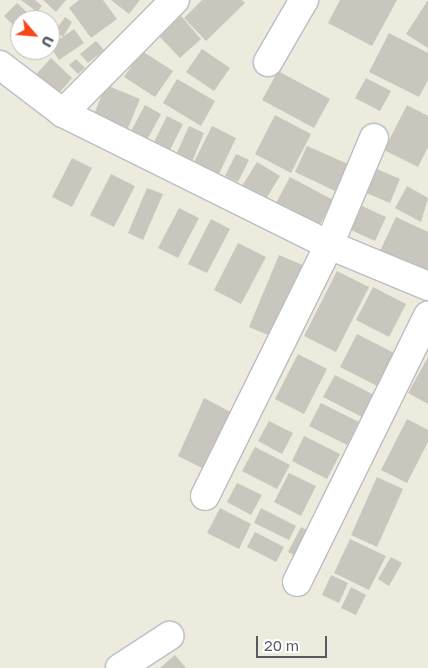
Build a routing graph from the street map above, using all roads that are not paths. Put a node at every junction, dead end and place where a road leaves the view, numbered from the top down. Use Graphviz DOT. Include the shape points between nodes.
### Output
graph roads {
  1 [pos="175,0"];
  2 [pos="304,0"];
  3 [pos="268,62"];
  4 [pos="0,65"];
  5 [pos="63,113"];
  6 [pos="374,138"];
  7 [pos="329,245"];
  8 [pos="428,286"];
  9 [pos="428,316"];
  10 [pos="205,496"];
  11 [pos="297,582"];
  12 [pos="170,636"];
  13 [pos="120,668"];
  1 -- 5 [label="street"];
  2 -- 3 [label="street"];
  4 -- 5 [label="street"];
  5 -- 7 [label="street"];
  6 -- 7 [label="street"];
  7 -- 8 [label="street"];
  7 -- 10 [label="street"];
  9 -- 11 [label="street"];
  12 -- 13 [label="street"];
}
